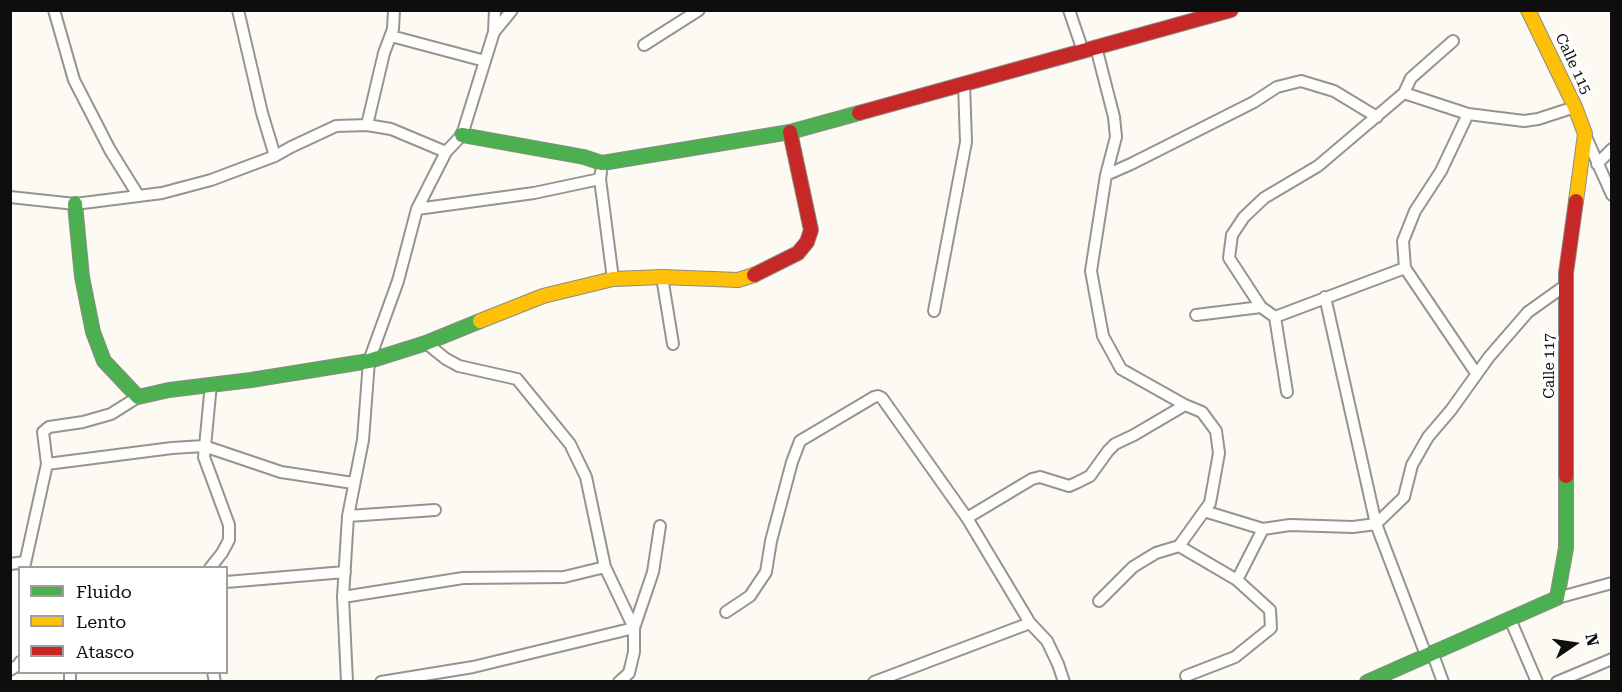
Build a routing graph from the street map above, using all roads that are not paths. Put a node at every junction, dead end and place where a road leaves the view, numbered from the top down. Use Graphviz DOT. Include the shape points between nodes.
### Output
graph roads {
  1 [pos="54,10"];
  2 [pos="238,10"];
  3 [pos="394,10"];
  4 [pos="495,10"];
  5 [pos="512,10"];
  6 [pos="1069,10"];
  7 [pos="1231,10"];
  8 [pos="1528,10"];
  9 [pos="696,11"];
  10 [pos="494,32"];
  11 [pos="391,36"];
  12 [pos="1453,41"];
  13 [pos="644,45"];
  14 [pos="1090,49"];
  15 [pos="485,61"];
  16 [pos="963,84"];
  17 [pos="1404,93"];
  18 [pos="1575,107"];
  19 [pos="1468,114"];
  20 [pos="1377,117"];
  21 [pos="367,125"];
  22 [pos="790,132"];
  23 [pos="1585,134"];
  24 [pos="462,135"];
  25 [pos="1611,149"];
  26 [pos="446,152"];
  27 [pos="276,156"];
  28 [pos="602,163"];
  29 [pos="1597,164"];
  30 [pos="1106,175"];
  31 [pos="600,178"];
  32 [pos="138,195"];
  33 [pos="1611,195"];
  34 [pos="10,197"];
  35 [pos="75,204"];
  36 [pos="417,209"];
  37 [pos="1406,268"];
  38 [pos="662,277"];
  39 [pos="613,279"];
  40 [pos="1566,285"];
  41 [pos="1324,297"];
  42 [pos="1261,307"];
  43 [pos="934,311"];
  44 [pos="1196,315"];
  45 [pos="1275,317"];
  46 [pos="426,343"];
  47 [pos="673,344"];
  48 [pos="369,361"];
  49 [pos="1476,373"];
  50 [pos="211,384"];
  51 [pos="1287,392"];
  52 [pos="138,397"];
  53 [pos="1185,405"];
  54 [pos="204,446"];
  55 [pos="47,464"];
  56 [pos="353,483"];
  57 [pos="435,510"];
  58 [pos="1204,511"];
  59 [pos="348,516"];
  60 [pos="967,518"];
  61 [pos="1376,524"];
  62 [pos="660,526"];
  63 [pos="1263,529"];
  64 [pos="1179,546"];
  65 [pos="10,564"];
  66 [pos="25,565"];
  67 [pos="211,566"];
  68 [pos="605,567"];
  69 [pos="345,572"];
  70 [pos="1237,580"];
  71 [pos="228,582"];
  72 [pos="1611,583"];
  73 [pos="344,597"];
  74 [pos="1557,598"];
  75 [pos="1099,601"];
  76 [pos="726,612"];
  77 [pos="1510,618"];
  78 [pos="1030,623"];
  79 [pos="634,628"];
  80 [pos="1429,654"];
  81 [pos="1611,659"];
  82 [pos="1186,676"];
  83 [pos="347,681"];
  84 [pos="381,681"];
  85 [pos="618,681"];
  86 [pos="874,681"];
  87 [pos="1064,681"];
  88 [pos="1367,681"];
  89 [pos="1443,681"];
  90 [pos="1537,681"];
  91 [pos="1557,681"];
  1 -- 32 [label="street" via="74,80"];
  2 -- 27 [label="street" via="261,113"];
  3 -- 11 [label="street"];
  4 -- 10 [label="street"];
  5 -- 10 [label="street"];
  6 -- 14 [label="street"];
  7 -- 14 [label="street"];
  8 -- 18 [label="street, Calle 115"];
  9 -- 13 [label="street"];
  10 -- 15 [label="street"];
  11 -- 15 [label="street"];
  11 -- 21 [label="street"];
  12 -- 17 [label="street" via="1411,78"];
  14 -- 16 [label="street"];
  14 -- 30 [label="street" via="1114,117 1116,137"];
  15 -- 24 [label="street"];
  16 -- 22 [label="street"];
  16 -- 43 [label="street" via="966,142"];
  17 -- 19 [label="street"];
  17 -- 20 [label="street"];
  18 -- 19 [label="street" via="1524,121"];
  18 -- 23 [label="street, Calle 115"];
  19 -- 37 [label="street" via="1441,171 1415,211 1403,241"];
  20 -- 30 [label="street" via="1334,91 1301,81 1277,87"];
  20 -- 42 [label="street" via="1318,166 1264,198 1244,216 1232,236 1229,258"];
  21 -- 26 [label="street" via="391,129"];
  21 -- 27 [label="street" via="336,126"];
  22 -- 28 [label="street"];
  22 -- 38 [label="street" via="811,230 798,253 738,280"];
  23 -- 29 [label="street"];
  23 -- 40 [label="street, Calle 117"];
  24 -- 26 [label="street"];
  24 -- 28 [label="street"];
  25 -- 29 [label="street"];
  26 -- 36 [label="street"];
  27 -- 32 [label="street" via="211,180"];
  28 -- 31 [label="street"];
  29 -- 33 [label="street"];
  30 -- 53 [label="street" via="1091,271 1103,336 1121,369"];
  31 -- 36 [label="street" via="534,193"];
  31 -- 39 [label="street"];
  32 -- 35 [label="street"];
  34 -- 35 [label="street"];
  35 -- 52 [label="street" via="82,277 93,332 104,362"];
  36 -- 48 [label="street" via="398,281"];
  37 -- 41 [label="street"];
  37 -- 49 [label="street"];
  38 -- 39 [label="street"];
  38 -- 47 [label="street"];
  39 -- 46 [label="street" via="543,296"];
  40 -- 49 [label="street" via="1528,312"];
  40 -- 74 [label="street, Calle 117" via="1566,548"];
  41 -- 45 [label="street"];
  41 -- 61 [label="street"];
  42 -- 44 [label="street"];
  42 -- 45 [label="street"];
  45 -- 51 [label="street"];
  46 -- 48 [label="street"];
  46 -- 68 [label="street" via="459,366 508,375 523,384 579,459"];
  48 -- 50 [label="street"];
  48 -- 56 [label="street" via="363,440"];
  49 -- 61 [label="street" via="1428,437 1412,465 1404,497"];
  50 -- 52 [label="street"];
  50 -- 54 [label="street"];
  52 -- 55 [label="street" via="111,414 47,428 42,434"];
  53 -- 58 [label="street" via="1202,412 1216,431 1219,453 1210,503"];
  53 -- 60 [label="street" via="1115,444 1090,476 1069,486 1040,477 1032,479"];
  54 -- 55 [label="street"];
  54 -- 56 [label="street" via="281,472"];
  54 -- 67 [label="street" via="204,457 229,525 229,540"];
  55 -- 66 [label="street"];
  56 -- 59 [label="street"];
  57 -- 59 [label="street"];
  58 -- 63 [label="street"];
  58 -- 64 [label="street"];
  59 -- 69 [label="street"];
  60 -- 76 [label="street" via="882,398 874,397 800,441 766,573 750,596"];
  60 -- 78 [label="street"];
  61 -- 63 [label="street"];
  61 -- 80 [label="street"];
  62 -- 79 [label="street" via="653,572"];
  63 -- 70 [label="street"];
  64 -- 70 [label="street"];
  64 -- 75 [label="street" via="1156,553 1133,567"];
  65 -- 66 [label="street"];
  68 -- 73 [label="street" via="564,577 464,578"];
  68 -- 79 [label="street"];
  69 -- 71 [label="street"];
  69 -- 73 [label="street"];
  70 -- 82 [label="street" via="1270,610 1271,628 1235,657"];
  72 -- 74 [label="street"];
  73 -- 83 [label="street"];
  74 -- 77 [label="street"];
  77 -- 80 [label="street"];
  77 -- 90 [label="street"];
  78 -- 86 [label="street"];
  78 -- 87 [label="street" via="1047,641"];
  79 -- 84 [label="street" via="473,667"];
  79 -- 85 [label="street" via="629,673"];
  80 -- 88 [label="street"];
  80 -- 89 [label="street"];
  81 -- 91 [label="street"];
}
